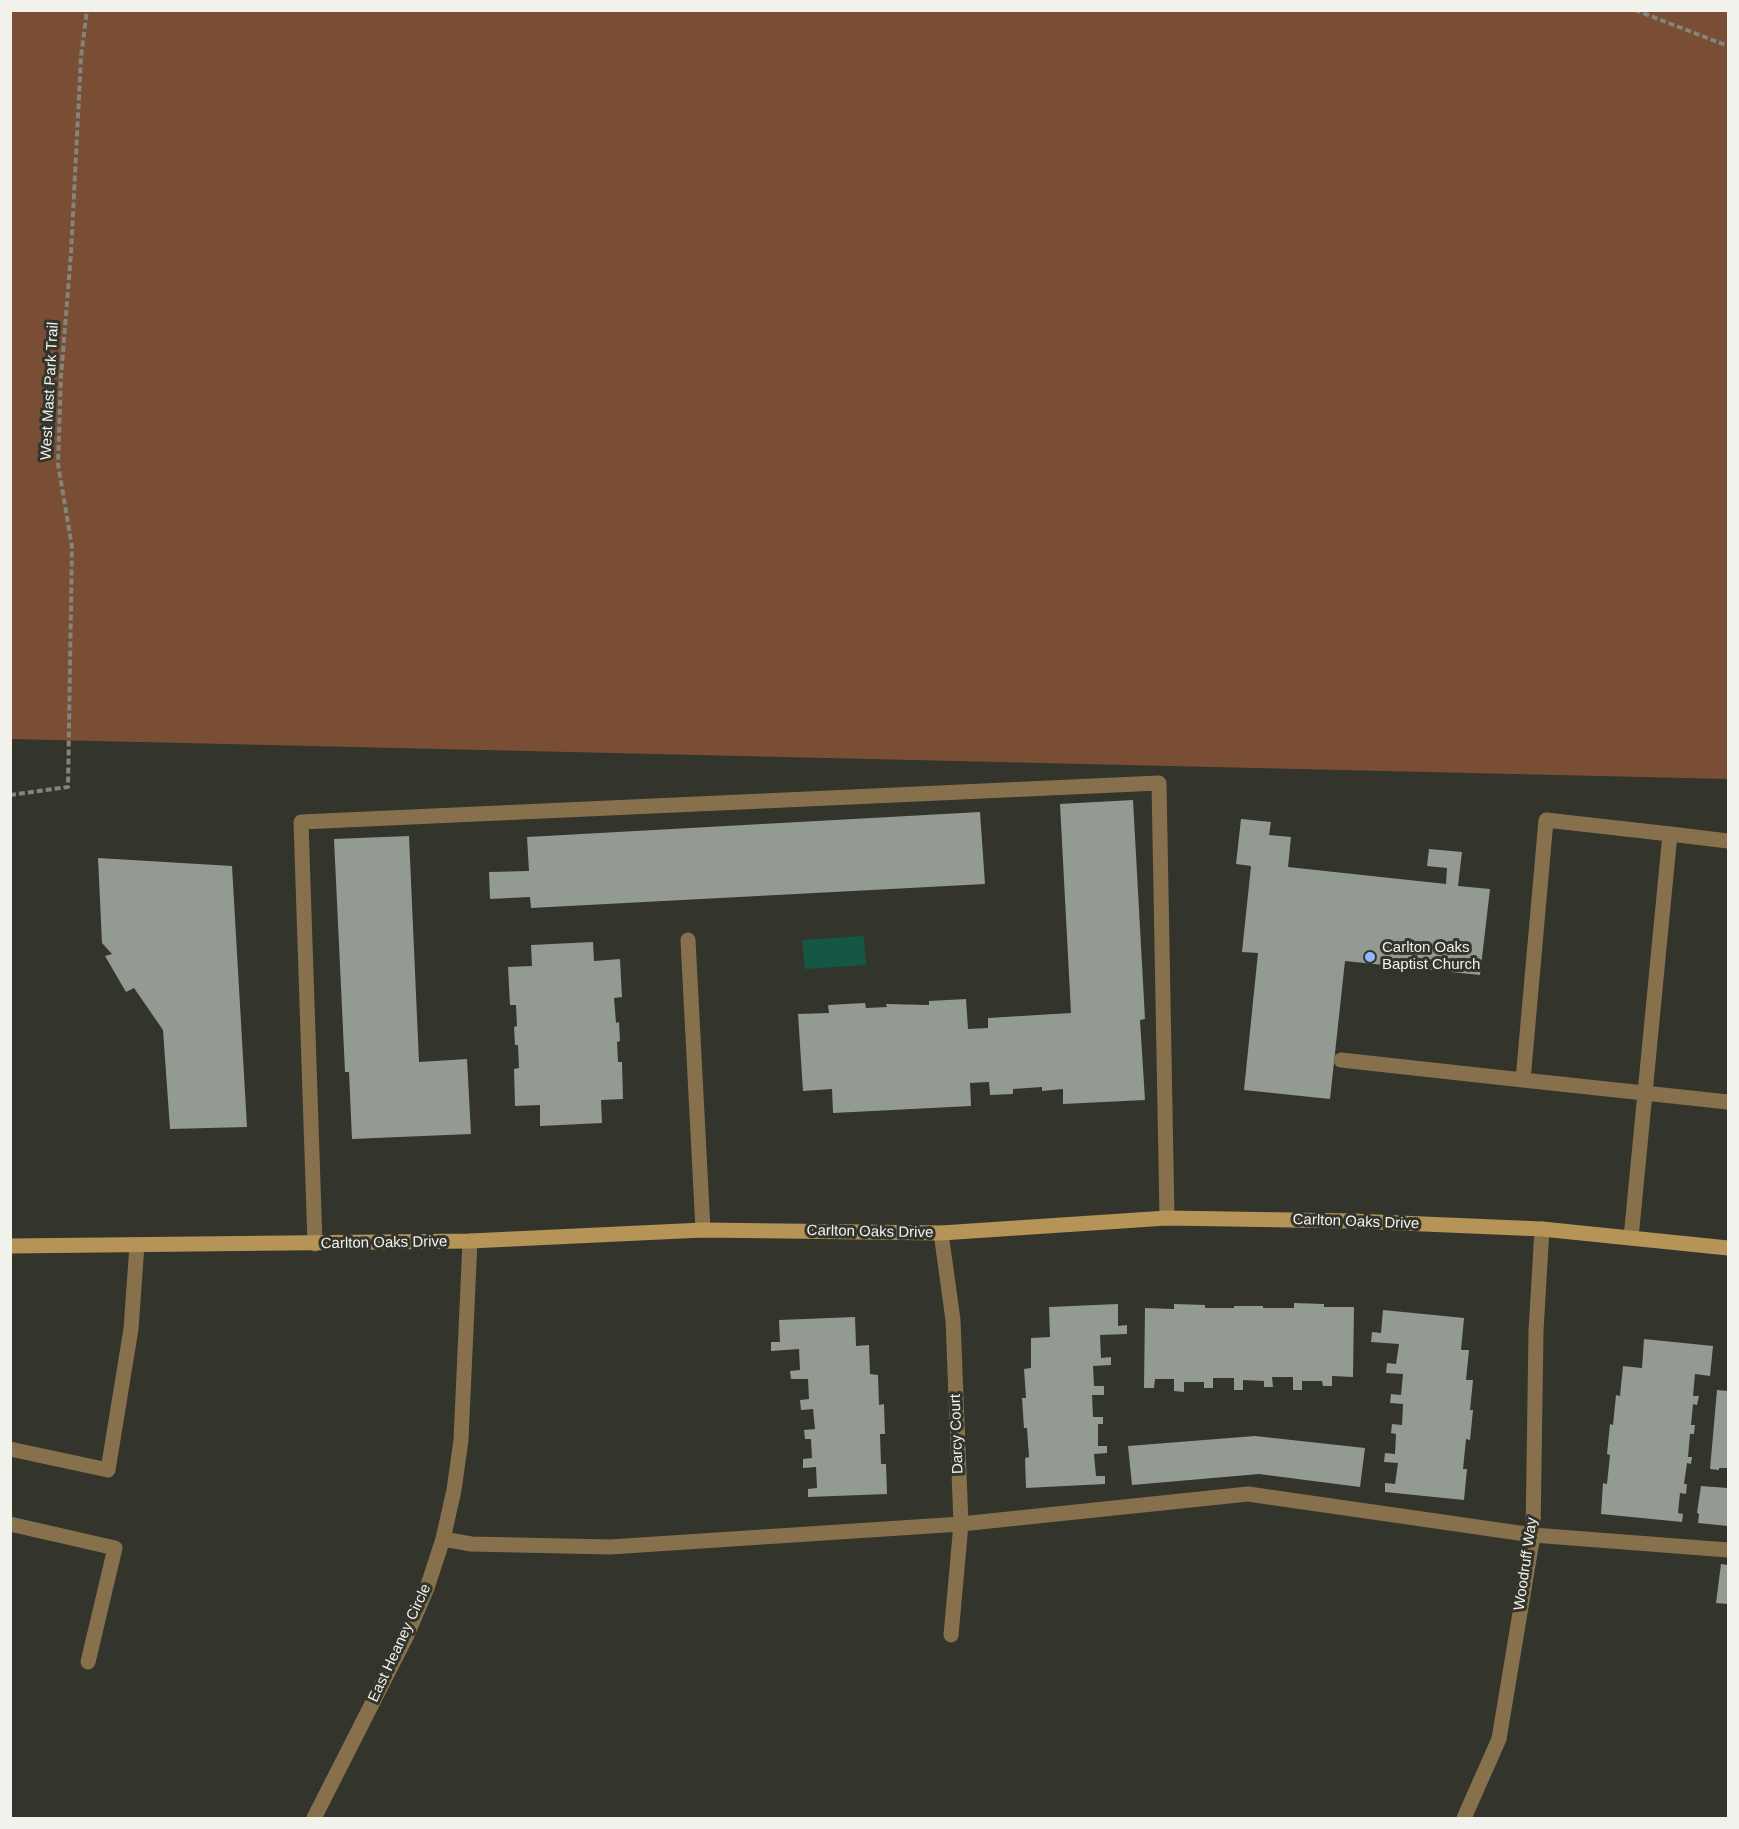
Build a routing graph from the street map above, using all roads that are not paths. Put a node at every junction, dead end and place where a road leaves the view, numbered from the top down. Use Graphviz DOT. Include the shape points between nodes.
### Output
graph roads {
  1 [pos="1670,834"];
  2 [pos="1728,842"];
  3 [pos="688,940"];
  4 [pos="1341,1060"];
  5 [pos="1523,1080"];
  6 [pos="1645,1093"];
  7 [pos="1728,1102"];
  8 [pos="1167,1218"];
  9 [pos="1542,1229"];
  10 [pos="703,1230"];
  11 [pos="941,1233"];
  12 [pos="1631,1238"];
  13 [pos="470,1241"];
  14 [pos="315,1244"];
  15 [pos="137,1245"];
  16 [pos="10,1246"];
  17 [pos="1728,1248"];
  18 [pos="10,1449"];
  19 [pos="10,1524"];
  20 [pos="961,1524"];
  21 [pos="1533,1535"];
  22 [pos="443,1539"];
  23 [pos="1728,1550"];
  24 [pos="951,1635"];
  25 [pos="88,1662"];
  26 [pos="314,1818"];
  27 [pos="1464,1818"];
  1 -- 2 [label="street"];
  1 -- 5 [label="street" via="1546,820"];
  1 -- 6 [label="street"];
  3 -- 10 [label="street"];
  4 -- 5 [label="street"];
  5 -- 6 [label="street"];
  6 -- 7 [label="street"];
  6 -- 12 [label="street"];
  8 -- 9 [label="main road, Carlton Oaks Drive"];
  8 -- 11 [label="main road, Carlton Oaks Drive"];
  8 -- 14 [label="street" via="1159,783 301,822"];
  9 -- 12 [label="main road, Carlton Oaks Drive"];
  9 -- 21 [label="street, Woodruff Way"];
  10 -- 11 [label="main road, Carlton Oaks Drive"];
  10 -- 13 [label="main road, Carlton Oaks Drive"];
  11 -- 20 [label="street, Darcy Court" via="953,1320"];
  12 -- 17 [label="main road, Carlton Oaks Drive"];
  13 -- 14 [label="main road, Carlton Oaks Drive"];
  13 -- 22 [label="street, East Heaney Circle" via="461,1440"];
  14 -- 15 [label="main road, Carlton Oaks Drive"];
  15 -- 16 [label="main road, Carlton Oaks Drive"];
  15 -- 18 [label="street" via="130,1329 108,1470"];
  19 -- 25 [label="street" via="115,1548"];
  20 -- 21 [label="street" via="1248,1494"];
  20 -- 22 [label="street" via="610,1547 471,1544"];
  20 -- 24 [label="street, Darcy Court"];
  21 -- 23 [label="street"];
  21 -- 27 [label="street, Woodruff Way" via="1499,1739"];
  22 -- 26 [label="street, East Heaney Circle" via="407,1635"];
}
